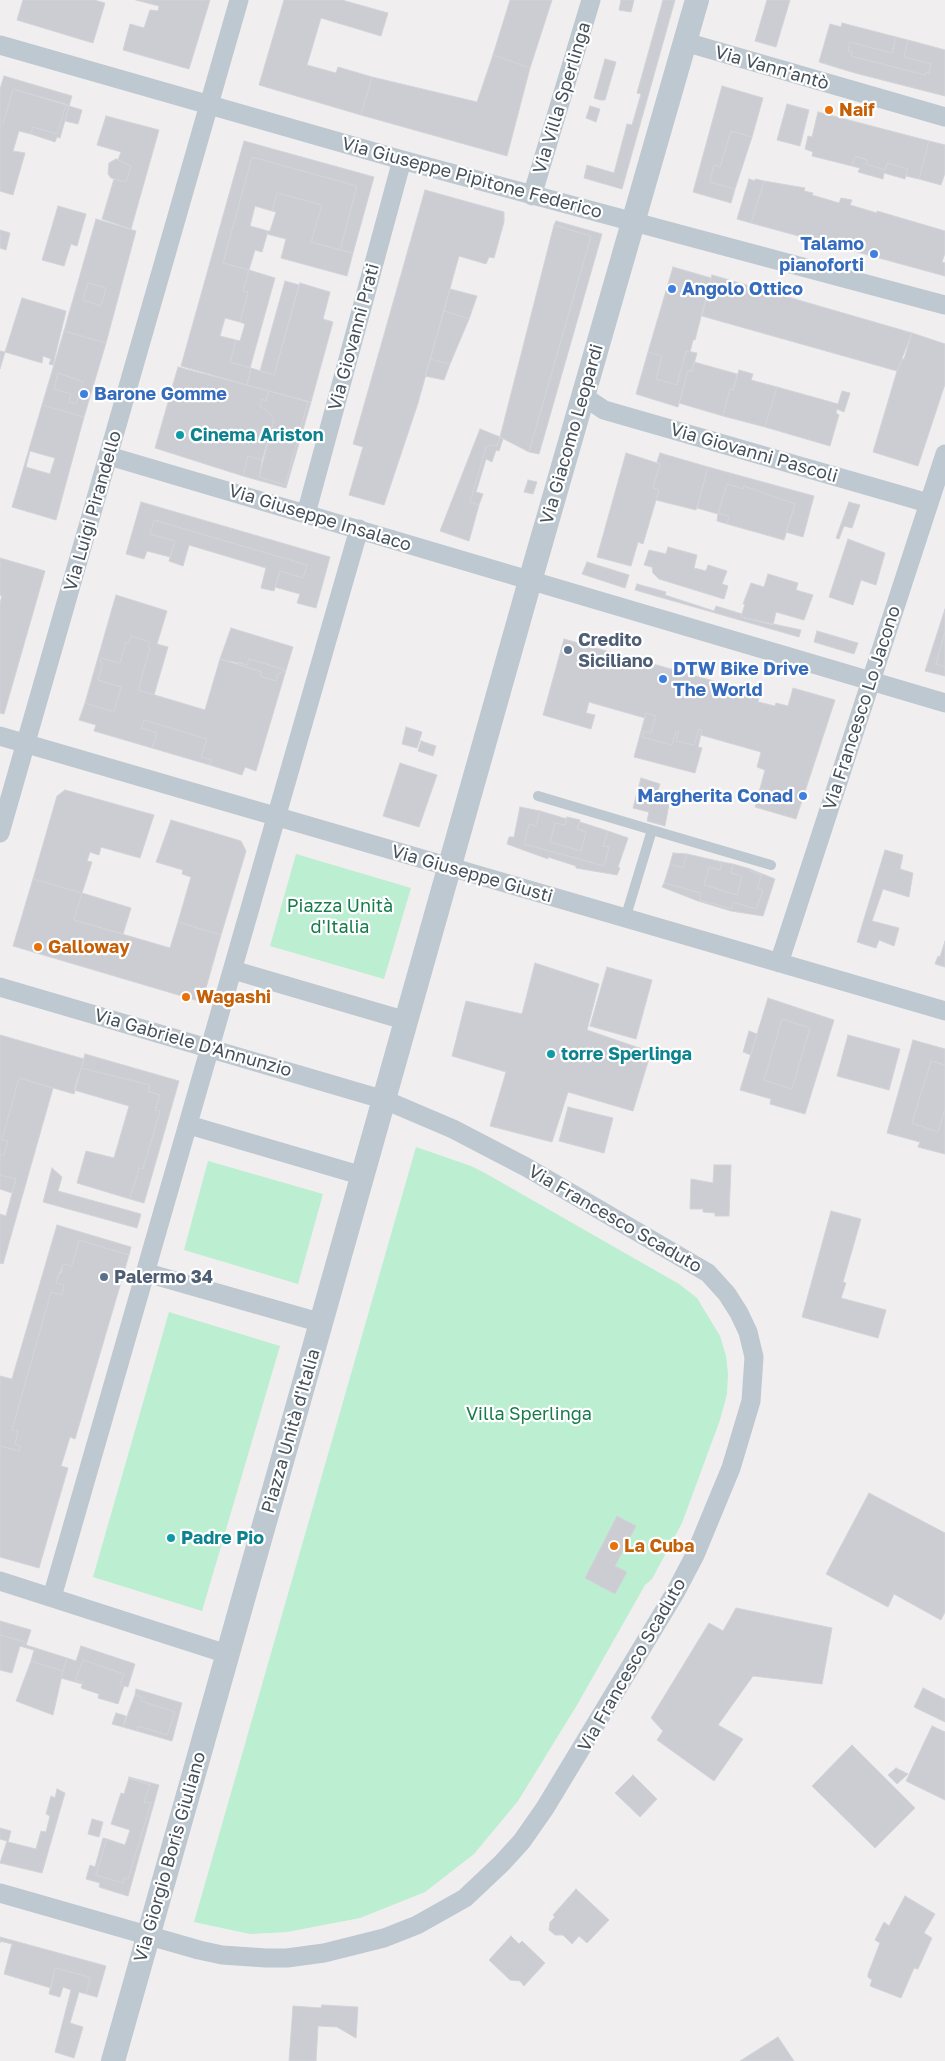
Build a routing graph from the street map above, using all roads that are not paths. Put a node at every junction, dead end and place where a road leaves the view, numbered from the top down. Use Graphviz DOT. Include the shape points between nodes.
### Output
graph roads {
  1 [pos="239,0"];
  2 [pos="591,0"];
  3 [pos="697,0"];
  4 [pos="685,42"];
  5 [pos="0,45"];
  6 [pos="208,104"];
  7 [pos="945,117"];
  8 [pos="402,160"];
  9 [pos="532,196"];
  10 [pos="632,222"];
  11 [pos="945,305"];
  12 [pos="583,396"];
  13 [pos="945,454"];
  14 [pos="109,456"];
  15 [pos="928,503"];
  16 [pos="306,514"];
  17 [pos="359,529"];
  18 [pos="530,582"];
  19 [pos="871,683"];
  20 [pos="945,703"];
  21 [pos="0,736"];
  22 [pos="25,744"];
  23 [pos="538,796"];
  24 [pos="276,818"];
  25 [pos="652,830"];
  26 [pos="0,832"];
  27 [pos="770,865"];
  28 [pos="451,868"];
  29 [pos="625,919"];
  30 [pos="779,963"];
  31 [pos="232,970"];
  32 [pos="0,987"];
  33 [pos="945,1011"];
  34 [pos="407,1021"];
  35 [pos="210,1048"];
  36 [pos="385,1100"];
  37 [pos="189,1124"];
  38 [pos="363,1176"];
  39 [pos="147,1273"];
  40 [pos="322,1323"];
  41 [pos="0,1581"];
  42 [pos="52,1597"];
  43 [pos="227,1654"];
  44 [pos="0,1893"];
  45 [pos="148,1935"];
  46 [pos="113,2061"];
  1 -- 6 [label="street, Via Luigi Pirandello"];
  2 -- 9 [label="street, Via Villa Sperlinga"];
  3 -- 4 [label="street, Via Giacomo Leopardi"];
  4 -- 7 [label="street, Via Vann'antò"];
  4 -- 10 [label="street, Via Giacomo Leopardi"];
  5 -- 6 [label="street, Via Giuseppe Pipitone Federico"];
  6 -- 8 [label="street, Via Giuseppe Pipitone Federico"];
  6 -- 14 [label="street, Via Luigi Pirandello"];
  8 -- 9 [label="street, Via Giuseppe Pipitone Federico"];
  8 -- 16 [label="street, Via Giovanni Prati"];
  9 -- 10 [label="street, Via Giuseppe Pipitone Federico"];
  10 -- 11 [label="street, Via Giuseppe Pipitone Federico"];
  10 -- 12 [label="street, Via Giacomo Leopardi"];
  12 -- 15 [label="street, Via Giovanni Pascoli" via="604,410"];
  12 -- 18 [label="street, Via Giacomo Leopardi"];
  13 -- 15 [label="street, Via Francesco Lo Jacono"];
  14 -- 16 [label="street, Via Giuseppe Insalaco"];
  14 -- 22 [label="street, Via Luigi Pirandello"];
  15 -- 19 [label="street, Via Francesco Lo Jacono"];
  16 -- 17 [label="street, Via Giuseppe Insalaco"];
  17 -- 18 [label="street, Via Giuseppe Insalaco"];
  17 -- 24 [label="street"];
  18 -- 19 [label="street, Via Giuseppe Insalaco"];
  18 -- 28 [label="street, Via Giacomo Leopardi"];
  19 -- 20 [label="street, Via Giuseppe Insalaco"];
  19 -- 30 [label="street, Via Francesco Lo Jacono"];
  21 -- 22 [label="street, Via Giuseppe Giusti"];
  22 -- 24 [label="street, Via Giuseppe Giusti"];
  22 -- 26 [label="street, Via Luigi Pirandello"];
  23 -- 25 [label="lane"];
  24 -- 28 [label="street, Via Giuseppe Giusti"];
  24 -- 31 [label="street"];
  25 -- 27 [label="lane"];
  25 -- 29 [label="lane"];
  28 -- 29 [label="street, Via Giuseppe Giusti"];
  28 -- 34 [label="street, Piazza Unità d'Italia"];
  29 -- 30 [label="street, Via Giuseppe Giusti"];
  30 -- 33 [label="street, Via Giuseppe Giusti"];
  31 -- 34 [label="street"];
  31 -- 35 [label="street"];
  32 -- 35 [label="street, Via Gabriele D'Annunzio"];
  34 -- 36 [label="street, Piazza Unità d'Italia"];
  35 -- 36 [label="street, Via Gabriele D'Annunzio"];
  35 -- 37 [label="street"];
  36 -- 38 [label="street, Piazza Unità d'Italia"];
  36 -- 45 [label="street, Via Francesco Scaduto" via="501,1154 708,1273 739,1314 748,1332 754,1357 751,1401 744,1428 714,1512 675,1593 545,1808 522,1841 465,1898 417,1925 384,1938 324,1953 287,1958 222,1955"];
  37 -- 38 [label="street"];
  37 -- 39 [label="street"];
  38 -- 40 [label="street, Piazza Unità d'Italia"];
  39 -- 40 [label="street"];
  39 -- 42 [label="street"];
  40 -- 43 [label="street, Piazza Unità d'Italia"];
  41 -- 42 [label="street"];
  42 -- 43 [label="street"];
  43 -- 45 [label="street, Via Giorgio Boris Giuliano"];
  44 -- 45 [label="street, Via Francesco Scaduto"];
  45 -- 46 [label="street, Via Giorgio Boris Giuliano"];
}
